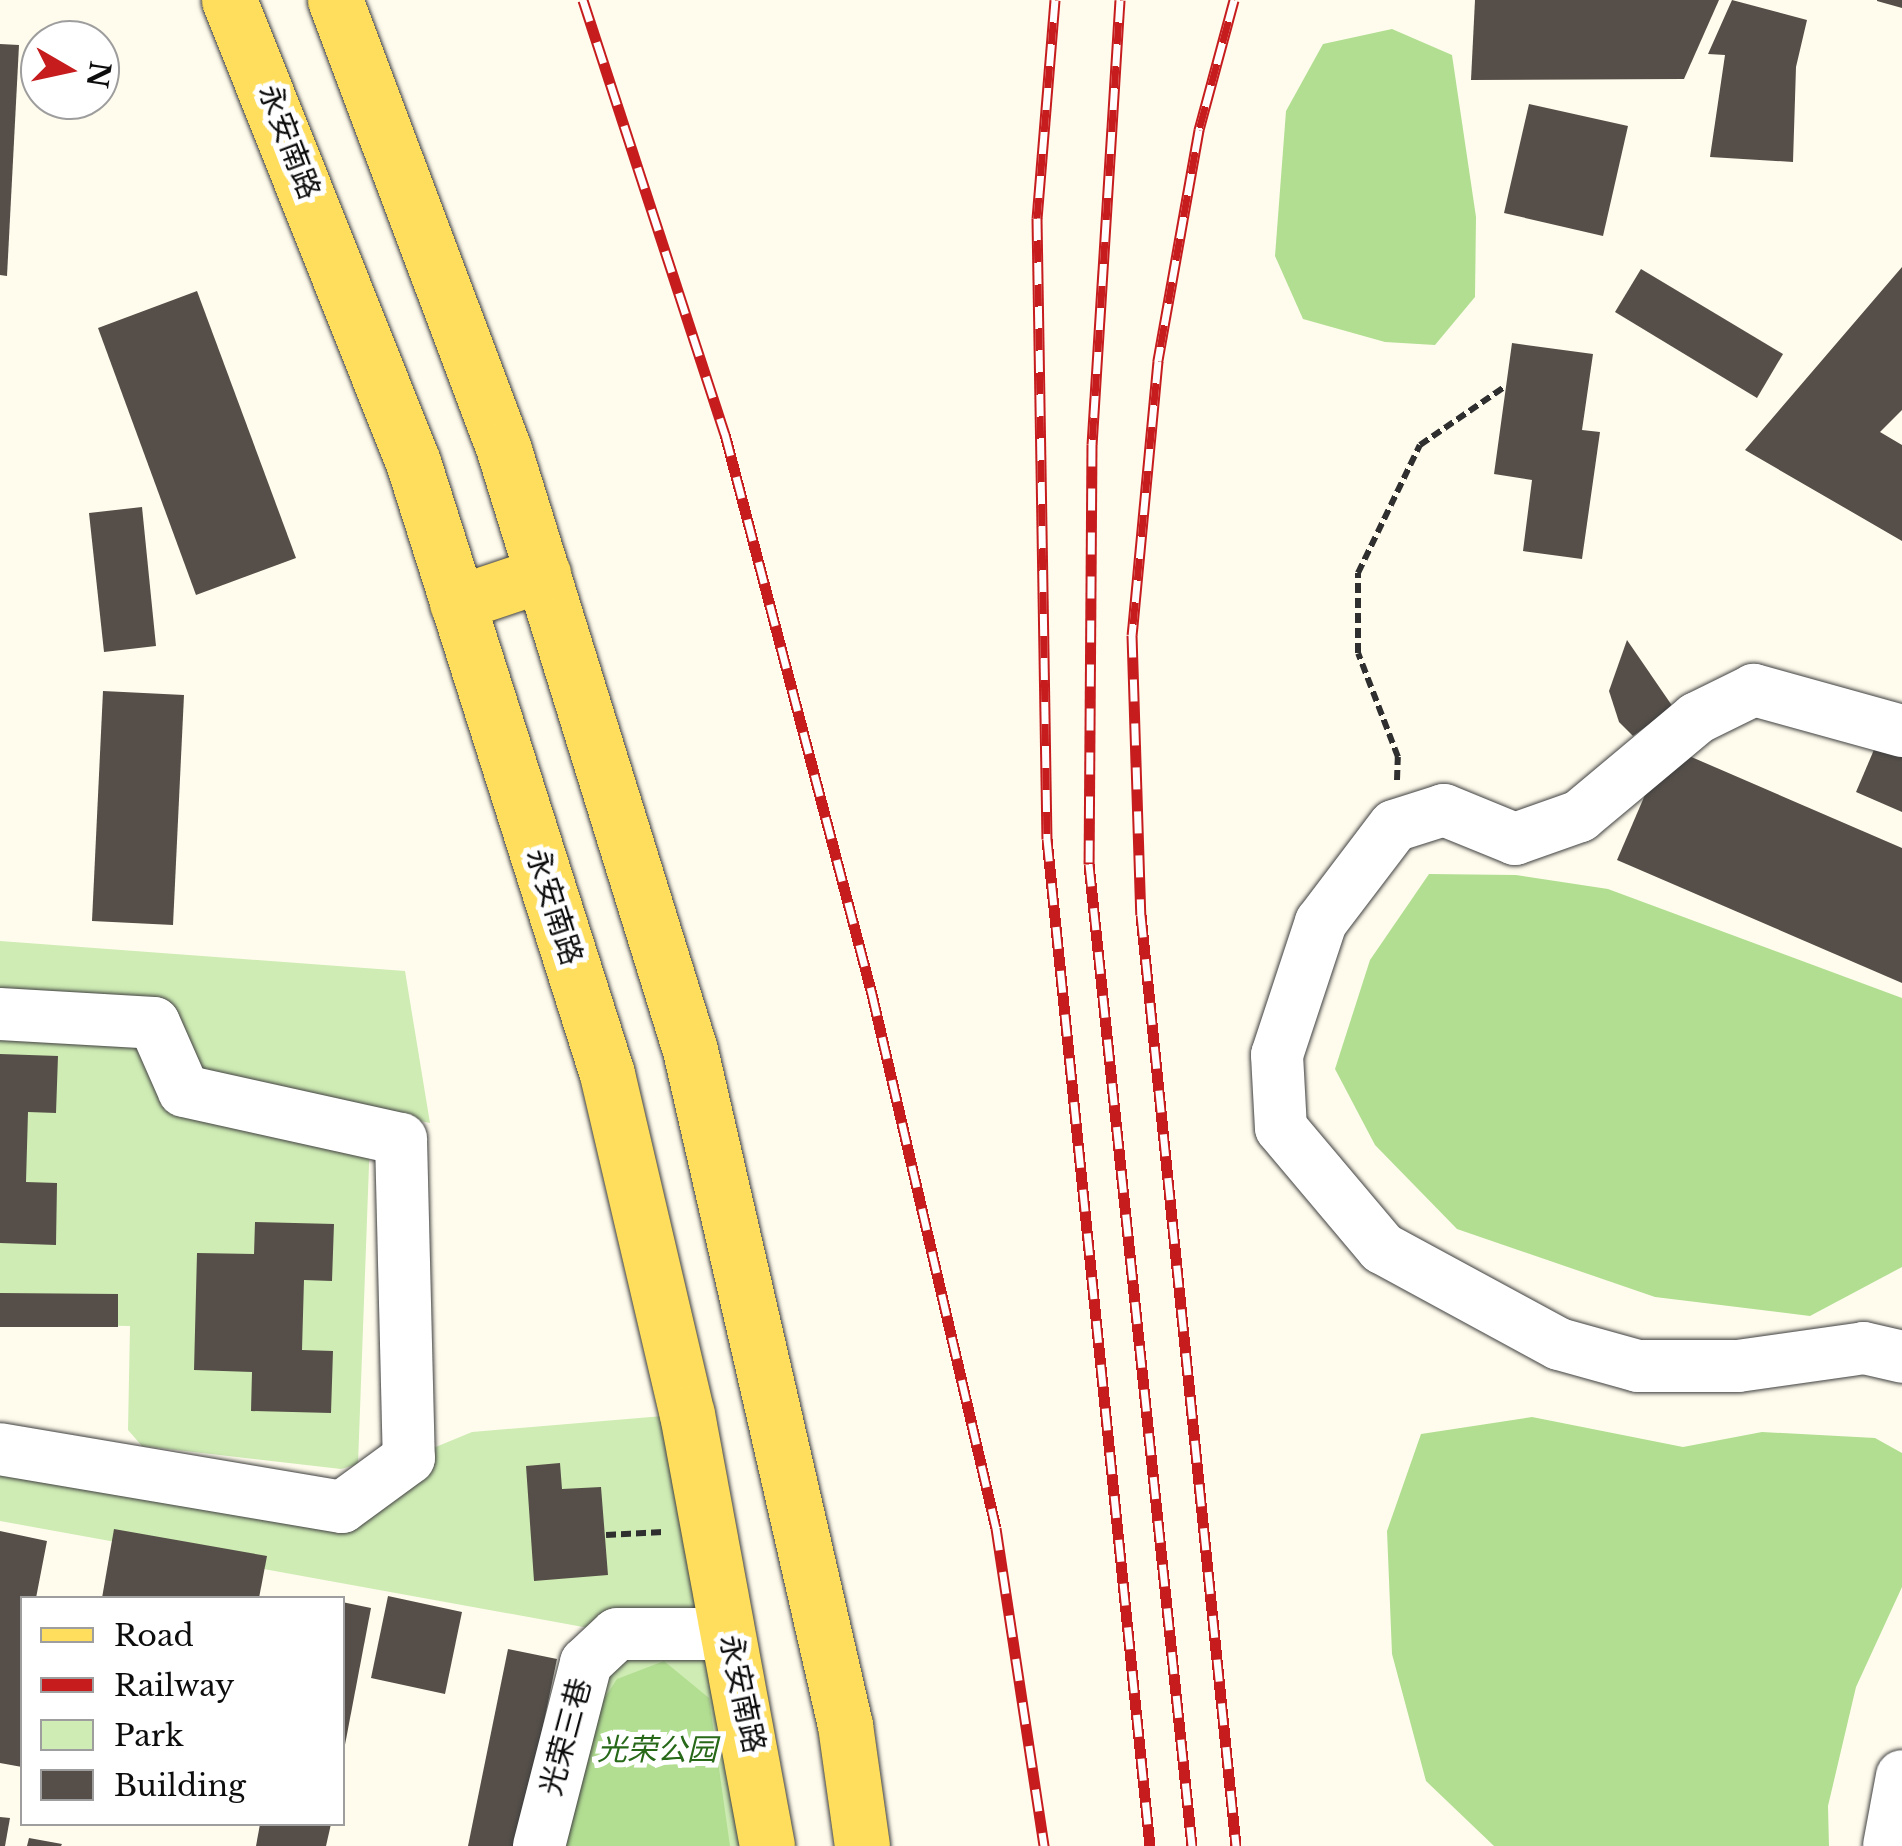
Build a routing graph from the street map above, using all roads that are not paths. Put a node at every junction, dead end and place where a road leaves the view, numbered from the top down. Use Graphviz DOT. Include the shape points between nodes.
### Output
graph roads {
  1 [pos="229,0"];
  2 [pos="336,0"];
  3 [pos="543,574"];
  4 [pos="458,603"];
  5 [pos="1902,732"];
  6 [pos="0,1014"];
  7 [pos="1902,1357"];
  8 [pos="0,1449"];
  9 [pos="729,1634"];
  10 [pos="1902,1776"];
  11 [pos="539,1846"];
  12 [pos="767,1846"];
  13 [pos="862,1846"];
  14 [pos="1889,1846"];
  1 -- 4 [label="main road, 永安南路" via="413,462"];
  2 -- 3 [label="main road" via="504,450"];
  3 -- 4 [label="main road"];
  3 -- 13 [label="main road" via="690,1050 845,1725"];
  4 -- 9 [label="main road, 永安南路" via="608,1074 687,1414"];
  5 -- 7 [label="street" via="1754,690 1697,718 1580,816 1515,839 1444,810 1394,826 1321,922 1277,1055 1281,1128 1382,1248 1559,1344 1638,1366 1738,1366 1864,1348"];
  6 -- 8 [label="street" via="154,1023 184,1091 401,1140 408,1458 342,1507"];
  9 -- 11 [label="street, 光荣三巷" via="618,1634 586,1663"];
  9 -- 12 [label="main road, 永安南路"];
  10 -- 14 [label="street"];
}
